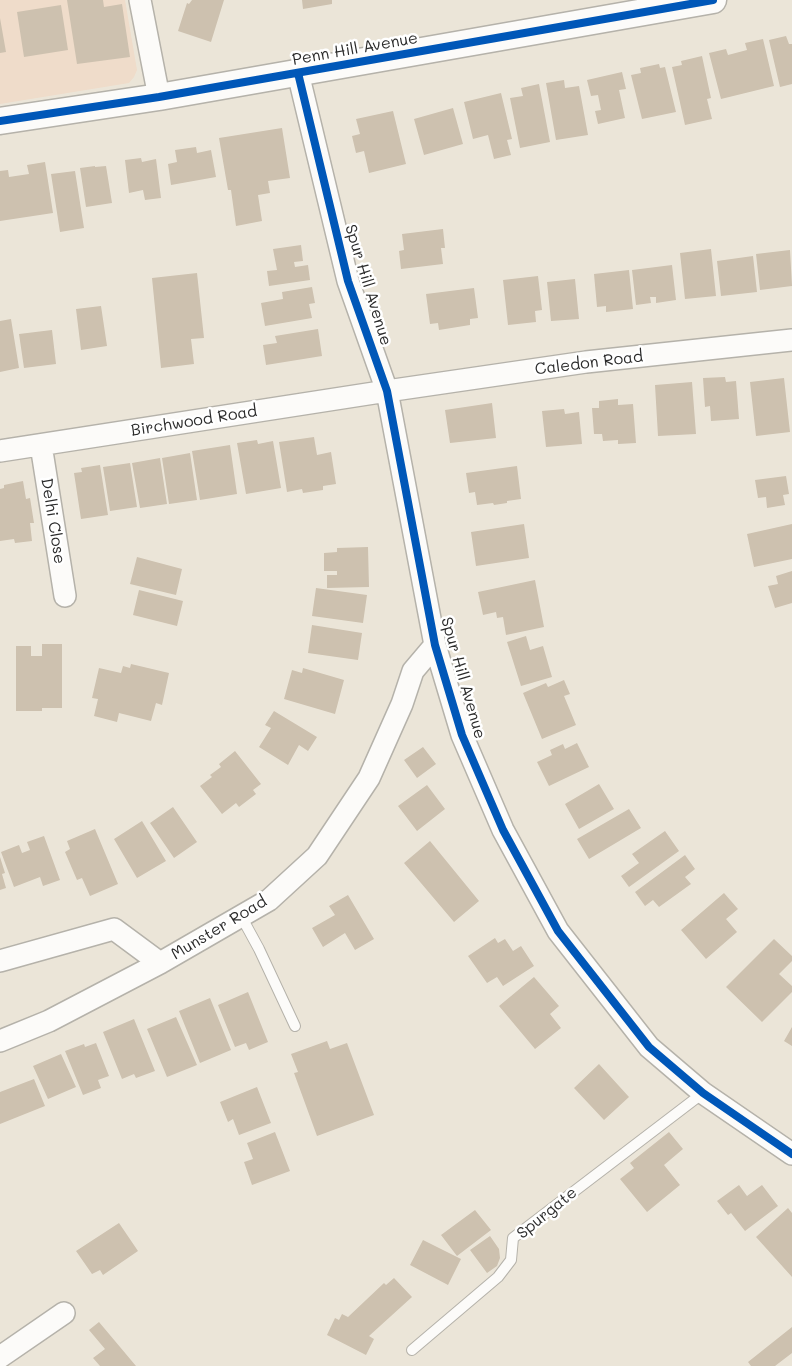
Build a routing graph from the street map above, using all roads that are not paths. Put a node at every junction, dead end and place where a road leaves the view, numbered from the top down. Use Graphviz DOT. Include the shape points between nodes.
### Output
graph roads {
  1 [pos="140,0"];
  2 [pos="713,0"];
  3 [pos="298,73"];
  4 [pos="159,97"];
  5 [pos="0,121"];
  6 [pos="792,340"];
  7 [pos="387,391"];
  8 [pos="41,446"];
  9 [pos="0,451"];
  10 [pos="65,596"];
  11 [pos="435,645"];
  12 [pos="241,916"];
  13 [pos="0,961"];
  14 [pos="160,963"];
  15 [pos="296,1026"];
  16 [pos="0,1041"];
  17 [pos="703,1093"];
  18 [pos="792,1154"];
  19 [pos="64,1313"];
  20 [pos="412,1350"];
  21 [pos="0,1356"];
  1 -- 4 [label="street"];
  2 -- 3 [label="street, Penn Hill Avenue"];
  3 -- 4 [label="street, Penn Hill Avenue"];
  3 -- 7 [label="street, Spur Hill Avenue" via="348,281"];
  4 -- 5 [label="street, Penn Hill Avenue"];
  6 -- 7 [label="street, Caledon Road" via="586,362"];
  7 -- 8 [label="street, Birchwood Road"];
  7 -- 11 [label="street, Spur Hill Avenue"];
  8 -- 9 [label="street, Birchwood Road"];
  8 -- 10 [label="street, Delhi Close"];
  11 -- 12 [label="street, Munster Road" via="413,671 369,778 317,856 269,900"];
  11 -- 17 [label="street, Spur Hill Avenue" via="462,735 503,830 558,931 649,1047"];
  12 -- 14 [label="street, Munster Road"];
  12 -- 15 [label="lane"];
  13 -- 14 [label="street" via="114,929"];
  14 -- 16 [label="street, Munster Road" via="49,1021"];
  17 -- 18 [label="street, Spur Hill Avenue"];
  17 -- 20 [label="lane, Spurgate" via="513,1238 511,1260 498,1277"];
  19 -- 21 [label="street"];
}
